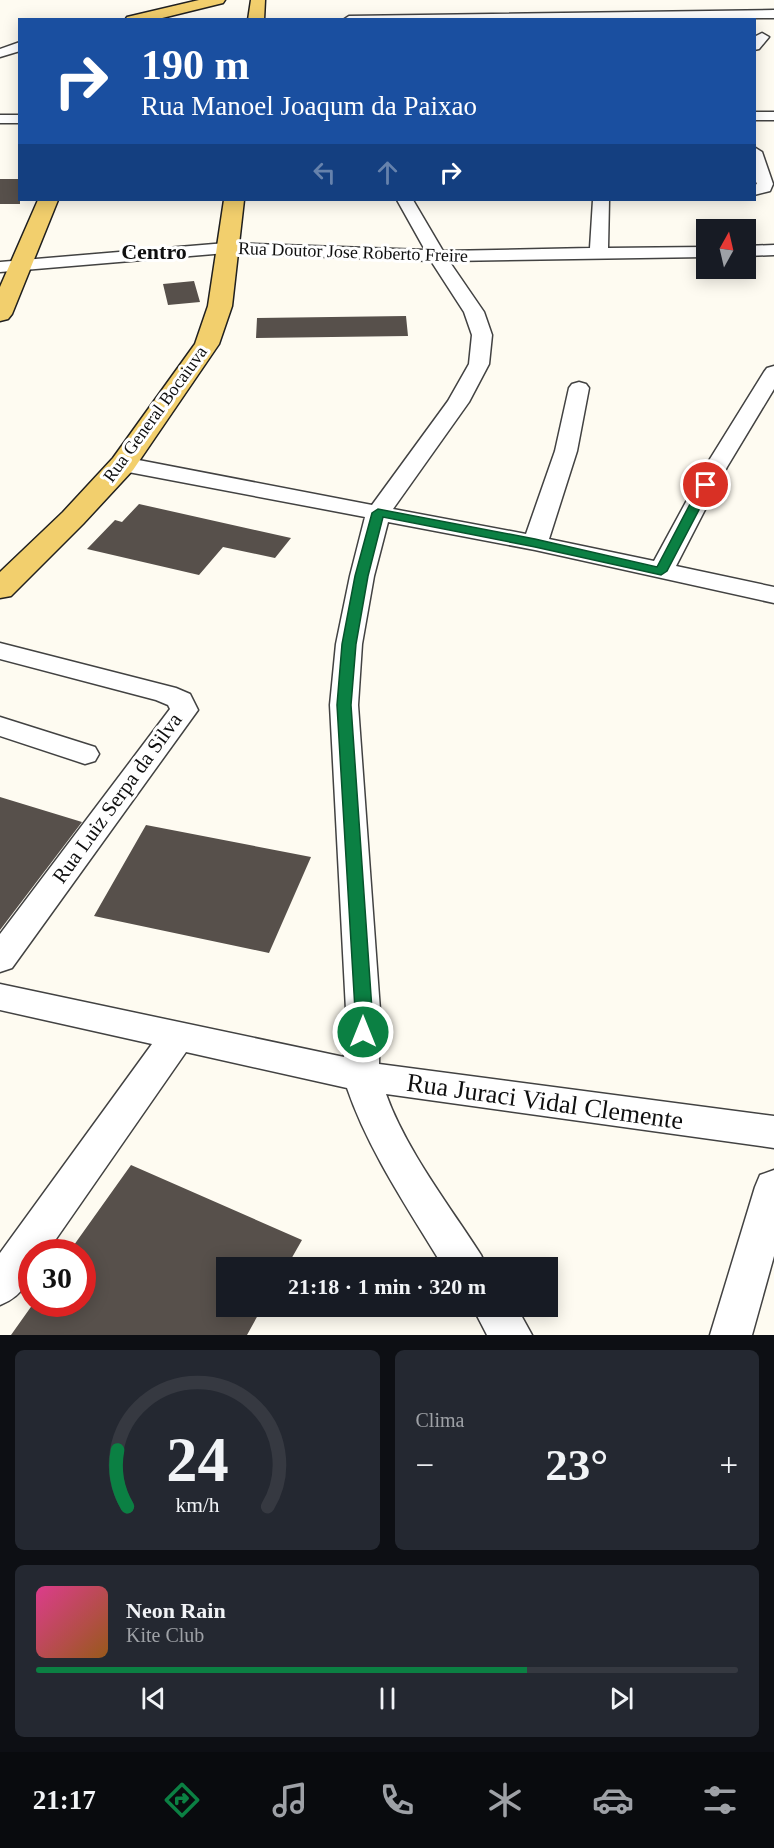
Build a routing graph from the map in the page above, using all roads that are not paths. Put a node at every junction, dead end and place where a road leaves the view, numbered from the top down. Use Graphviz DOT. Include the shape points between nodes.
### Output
graph roads {
  1 [pos="218,0"];
  2 [pos="258,0"];
  3 [pos="636,0"];
  4 [pos="380,7"];
  5 [pos="774,14"];
  6 [pos="141,18"];
  7 [pos="256,18"];
  8 [pos="374,18"];
  9 [pos="633,18"];
  10 [pos="18,46"];
  11 [pos="18,46"];
  12 [pos="0,48"];
  13 [pos="0,53"];
  14 [pos="756,116"];
  15 [pos="774,116"];
  16 [pos="0,119"];
  17 [pos="18,119"];
  18 [pos="756,158"];
  19 [pos="759,189"];
  20 [pos="47,201"];
  21 [pos="234,201"];
  22 [pos="406,201"];
  23 [pos="601,201"];
  24 [pos="226,248"];
  25 [pos="756,250"];
  26 [pos="774,250"];
  27 [pos="696,252"];
  28 [pos="437,255"];
  29 [pos="599,255"];
  30 [pos="10,266"];
  31 [pos="0,314"];
  32 [pos="774,372"];
  33 [pos="579,388"];
  34 [pos="123,464"];
  35 [pos="378,513"];
  36 [pos="535,543"];
  37 [pos="661,571"];
  38 [pos="0,589"];
  39 [pos="774,595"];
  40 [pos="0,651"];
  41 [pos="0,726"];
  42 [pos="84,754"];
  43 [pos="0,958"];
  44 [pos="0,997"];
  45 [pos="177,1037"];
  46 [pos="361,1076"];
  47 [pos="774,1132"];
  48 [pos="774,1187"];
  49 [pos="460,1257"];
  50 [pos="0,1286"];
  51 [pos="499,1317"];
  52 [pos="511,1335"];
  53 [pos="731,1335"];
  1 -- 6 [label="main road"];
  2 -- 7 [label="main road"];
  3 -- 9 [label="street"];
  4 -- 8 [label="street"];
  5 -- 9 [label="street"];
  10 -- 12 [label="street"];
  11 -- 13 [label="street"];
  14 -- 15 [label="street"];
  16 -- 17 [label="street"];
  18 -- 19 [label="street" via="765,184"];
  20 -- 30 [label="main road"];
  21 -- 24 [label="main road, Rua General Bocaiuva"];
  22 -- 28 [label="street"];
  23 -- 29 [label="street"];
  24 -- 28 [label="street, Rua Doutor Jose Roberto Freire"];
  24 -- 30 [label="street, Rua Doutor Jose Roberto Freire"];
  24 -- 34 [label="main road, Rua General Bocaiuva" via="220,306 207,344"];
  25 -- 26 [label="street"];
  27 -- 29 [label="street, Rua Doutor Jose Roberto Freire"];
  28 -- 29 [label="street, Rua Doutor Jose Roberto Freire"];
  28 -- 35 [label="street" via="474,312 482,335 479,364 458,402"];
  30 -- 31 [label="main road"];
  32 -- 37 [label="street" via="716,467"];
  33 -- 36 [label="street" via="566,451"];
  34 -- 35 [label="street"];
  34 -- 38 [label="main road, Rua General Bocaiuva"];
  35 -- 36 [label="street"];
  35 -- 46 [label="street" via="349,644 344,705 363,1010"];
  36 -- 37 [label="street"];
  37 -- 39 [label="street"];
  40 -- 43 [label="street, Rua Luiz Serpa da Silva" via="166,694 180,700 184,710"];
  41 -- 42 [label="street"];
  44 -- 45 [label="street, Rua Juraci Vidal Clemente"];
  45 -- 46 [label="street, Rua Juraci Vidal Clemente"];
  45 -- 50 [label="street"];
  46 -- 47 [label="street, Rua Juraci Vidal Clemente"];
  46 -- 49 [label="street" via="374,1113 398,1158"];
  48 -- 53 [label="street"];
  51 -- 52 [label="street"];
}
